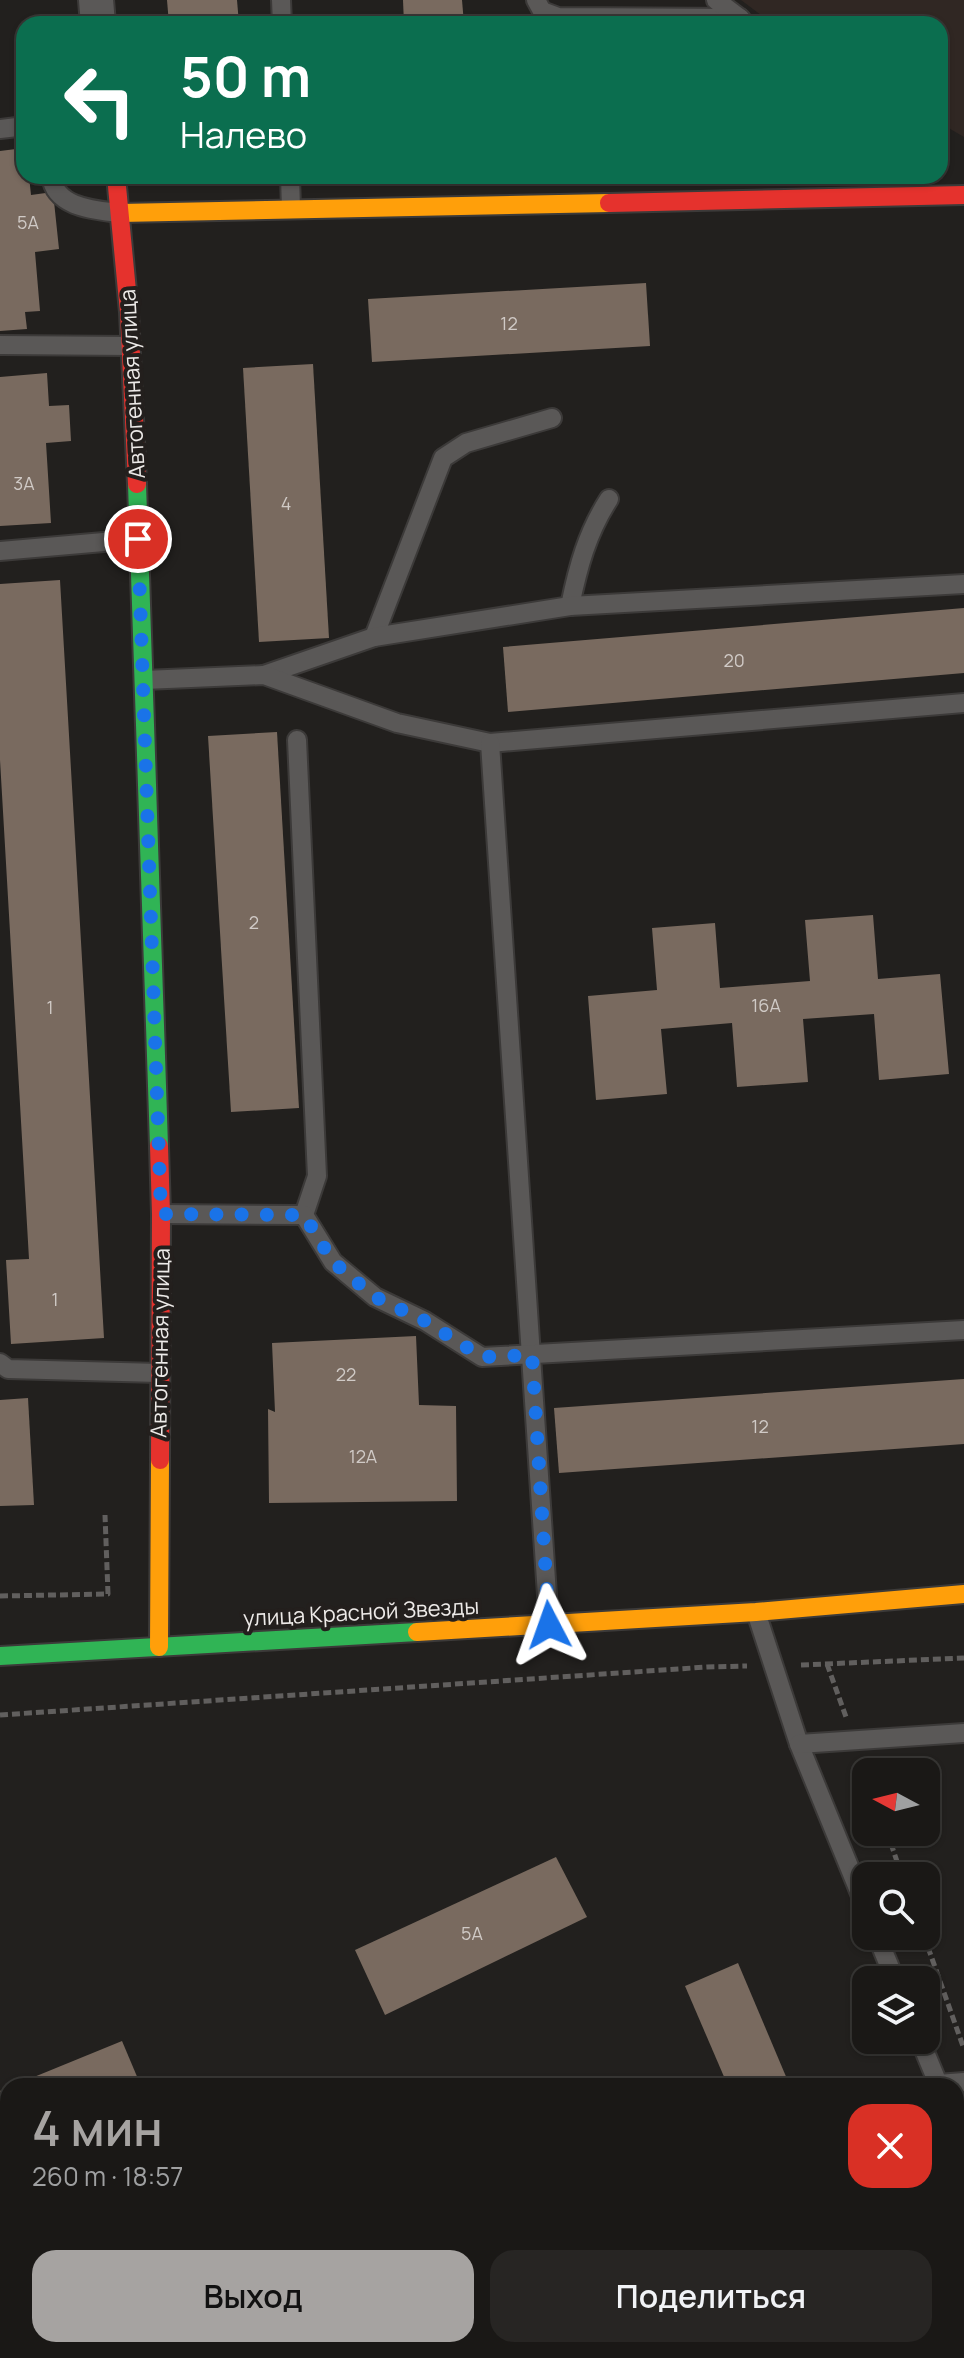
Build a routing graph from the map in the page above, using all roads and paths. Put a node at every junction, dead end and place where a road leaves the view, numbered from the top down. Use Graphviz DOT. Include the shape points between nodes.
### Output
graph roads {
  1 [pos="536,0"];
  2 [pos="716,0"];
  3 [pos="555,16"];
  4 [pos="737,16"];
  5 [pos="52,184"];
  6 [pos="117,184"];
  7 [pos="290,184"];
  8 [pos="805,184"];
  9 [pos="964,195"];
  10 [pos="806,196"];
  11 [pos="291,209"];
  12 [pos="120,213"];
  13 [pos="0,345"];
  14 [pos="132,346"];
  15 [pos="552,418"];
  16 [pos="609,499"];
  17 [pos="138,539"];
  18 [pos="0,551"];
  19 [pos="964,584"];
  20 [pos="570,606"];
  21 [pos="374,637"];
  22 [pos="264,675"];
  23 [pos="144,680"];
  24 [pos="964,703"];
  25 [pos="297,740"];
  26 [pos="490,743"];
  27 [pos="161,1214"];
  28 [pos="304,1215"];
  29 [pos="964,1330"];
  30 [pos="532,1355"];
  31 [pos="0,1363"];
  32 [pos="159,1373"];
  33 [pos="105,1515"];
  34 [pos="964,1594"];
  35 [pos="0,1596"];
  36 [pos="756,1612"];
  37 [pos="549,1625"];
  38 [pos="159,1647"];
  39 [pos="0,1656"];
  40 [pos="964,1658"];
  41 [pos="773,1666"];
  42 [pos="0,1715"];
  43 [pos="964,1733"];
  44 [pos="799,1744"];
  45 [pos="852,1874"];
  46 [pos="929,1950"];
  47 [pos="964,2049"];
  48 [pos="926,2054"];
  49 [pos="935,2078"];
  1 -- 3 [label="lane" via="542,11"];
  2 -- 4 [label="lane"];
  5 -- 12 [label="lane" via="75,207"];
  6 -- 12 [label="street, Автогенная улица"];
  7 -- 11 [label="lane"];
  8 -- 10 [label="lane"];
  9 -- 10 [label="street"];
  10 -- 11 [label="street"];
  11 -- 12 [label="street"];
  12 -- 14 [label="street, Автогенная улица"];
  13 -- 14 [label="lane"];
  14 -- 17 [label="street, Автогенная улица"];
  15 -- 21 [label="lane" via="466,443 443,458"];
  16 -- 20 [label="lane" via="580,556"];
  17 -- 18 [label="lane"];
  17 -- 23 [label="street, Автогенная улица"];
  19 -- 20 [label="lane"];
  20 -- 21 [label="lane"];
  21 -- 22 [label="lane"];
  22 -- 23 [label="lane"];
  22 -- 26 [label="lane" via="397,723"];
  23 -- 27 [label="street, Автогенная улица"];
  24 -- 26 [label="lane"];
  25 -- 28 [label="lane" via="317,1176"];
  26 -- 30 [label="lane"];
  27 -- 28 [label="lane"];
  27 -- 32 [label="street, Автогенная улица"];
  28 -- 30 [label="lane" via="333,1262 375,1297 482,1357"];
  29 -- 30 [label="lane"];
  30 -- 37 [label="lane"];
  31 -- 32 [label="lane" via="8,1369"];
  32 -- 38 [label="street, Автогенная улица"];
  33 -- 35 [label="path" via="108,1594"];
  34 -- 36 [label="street, улица Красной Звезды"];
  36 -- 37 [label="street, улица Красной Звезды"];
  36 -- 41 [label="lane"];
  37 -- 38 [label="street, улица Красной Звезды"];
  38 -- 39 [label="street, улица Красной Звезды"];
  40 -- 41 [label="path"];
  41 -- 42 [label="path"];
  41 -- 44 [label="lane"];
  43 -- 44 [label="lane"];
  44 -- 45 [label="lane"];
  46 -- 47 [label="path"];
  48 -- 49 [label="lane"];
}
